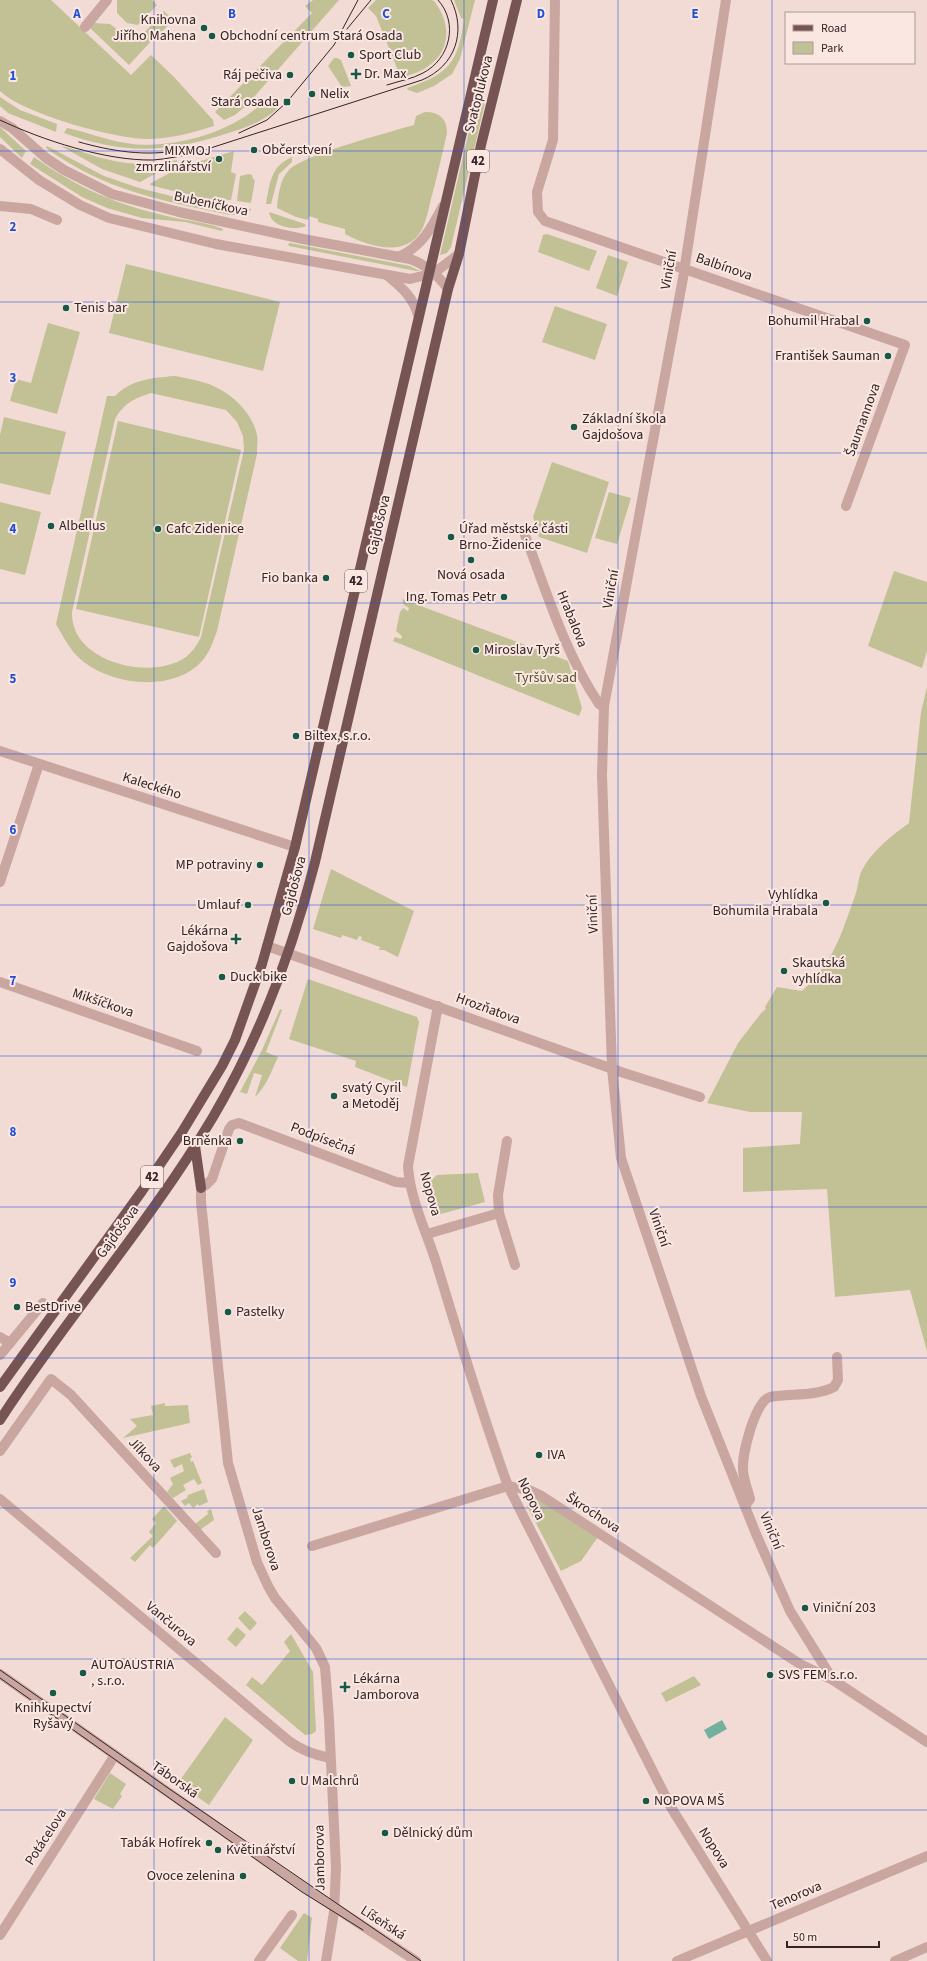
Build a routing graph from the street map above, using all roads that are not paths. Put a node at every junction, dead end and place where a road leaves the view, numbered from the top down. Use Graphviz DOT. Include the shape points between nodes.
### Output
graph roads {
  1 [pos="108,0"];
  2 [pos="493,0"];
  3 [pos="517,0"];
  4 [pos="555,0"];
  5 [pos="726,0"];
  6 [pos="85,27"];
  7 [pos="0,121"];
  8 [pos="0,150"];
  9 [pos="444,204"];
  10 [pos="0,206"];
  11 [pos="57,220"];
  12 [pos="459,254"];
  13 [pos="398,257"];
  14 [pos="684,268"];
  15 [pos="431,272"];
  16 [pos="388,276"];
  17 [pos="448,289"];
  18 [pos="418,315"];
  19 [pos="905,345"];
  20 [pos="846,506"];
  21 [pos="525,535"];
  22 [pos="604,706"];
  23 [pos="0,751"];
  24 [pos="39,764"];
  25 [pos="295,847"];
  26 [pos="0,882"];
  27 [pos="267,946"];
  28 [pos="289,954"];
  29 [pos="0,982"];
  30 [pos="438,1006"];
  31 [pos="197,1051"];
  32 [pos="612,1068"];
  33 [pos="700,1097"];
  34 [pos="507,1141"];
  35 [pos="195,1146"];
  36 [pos="409,1183"];
  37 [pos="201,1188"];
  38 [pos="500,1213"];
  39 [pos="427,1234"];
  40 [pos="515,1265"];
  41 [pos="43,1303"];
  42 [pos="0,1337"];
  43 [pos="10,1343"];
  44 [pos="0,1355"];
  45 [pos="836,1356"];
  46 [pos="0,1387"];
  47 [pos="0,1420"];
  48 [pos="0,1451"];
  49 [pos="508,1486"];
  50 [pos="0,1499"];
  51 [pos="745,1506"];
  52 [pos="312,1546"];
  53 [pos="216,1553"];
  54 [pos="0,1674"];
  55 [pos="832,1680"];
  56 [pos="927,1742"];
  57 [pos="115,1755"];
  58 [pos="330,1758"];
  59 [pos="927,1856"];
  60 [pos="334,1908"];
  61 [pos="292,1915"];
  62 [pos="749,1931"];
  63 [pos="0,1935"];
  64 [pos="927,1946"];
  65 [pos="259,1961"];
  66 [pos="326,1961"];
  67 [pos="416,1961"];
  68 [pos="677,1961"];
  69 [pos="768,1961"];
  70 [pos="895,1961"];
  1 -- 6 [label="street"];
  2 -- 9 [label="main road, Svatoplukova / 42"];
  3 -- 12 [label="main road, Svatoplukova / 42" via="481,145"];
  4 -- 14 [label="street, Balbínova" via="553,140 537,192 538,212 545,221"];
  5 -- 14 [label="street, Viniční"];
  7 -- 13 [label="street, Bubeníčkova" via="64,170 112,194 179,212"];
  8 -- 16 [label="street" via="44,184 109,218 216,244"];
  9 -- 13 [label="street" via="430,230 417,245"];
  9 -- 15 [label="main road, Svatoplukova / 42"];
  10 -- 11 [label="street" via="30,209"];
  12 -- 15 [label="street"];
  12 -- 17 [label="main road, Svatoplukova / 42"];
  13 -- 15 [label="street, Bubeníčkova" via="423,264"];
  14 -- 19 [label="street, Balbínova"];
  14 -- 22 [label="street, Viniční"];
  15 -- 16 [label="street" via="410,279"];
  15 -- 17 [label="street, Bubeníčkova"];
  15 -- 18 [label="main road, Gajdošova / 42"];
  16 -- 18 [label="street" via="412,299"];
  17 -- 28 [label="main road, Gajdošova / 42" via="318,848"];
  18 -- 25 [label="main road, Gajdošova / 42"];
  19 -- 20 [label="street, Šaumannova"];
  21 -- 22 [label="street, Hrabalova" via="563,636 585,684 599,704"];
  22 -- 32 [label="street, Viniční" via="602,775"];
  23 -- 24 [label="street, Kaleckého"];
  24 -- 25 [label="street, Kaleckého"];
  24 -- 26 [label="street"];
  25 -- 27 [label="main road, Gajdošova / 42"];
  27 -- 28 [label="street, Hrozňatova"];
  27 -- 46 [label="main road, Gajdošova / 42" via="235,1040 208,1090 142,1191"];
  28 -- 30 [label="street, Hrozňatova"];
  28 -- 35 [label="main road, Gajdošova / 42" via="253,1043"];
  29 -- 31 [label="street, Mikšíčkova"];
  30 -- 32 [label="street, Hrozňatova"];
  30 -- 36 [label="street, Nopova" via="408,1166"];
  32 -- 33 [label="street, Hrozňatova"];
  32 -- 51 [label="street, Viniční" via="620,1158 701,1396"];
  34 -- 38 [label="street" via="499,1181"];
  35 -- 37 [label="main road"];
  35 -- 47 [label="main road, Gajdošova / 42"];
  36 -- 37 [label="street, Podpísečná" via="396,1182 239,1123 229,1129 212,1179"];
  36 -- 39 [label="street, Nopova"];
  37 -- 58 [label="street, Jamborova" via="228,1462 257,1562 268,1586 316,1648 324,1667"];
  38 -- 39 [label="street"];
  38 -- 40 [label="street"];
  39 -- 49 [label="street, Nopova"];
  41 -- 43 [label="street"];
  42 -- 43 [label="street"];
  43 -- 44 [label="street"];
  45 -- 51 [label="street" via="838,1377 834,1387 815,1393 770,1397 760,1404 743,1453 743,1470 750,1499"];
  48 -- 53 [label="street, Jílkova" via="51,1379 71,1395"];
  49 -- 52 [label="street, Škrochova"];
  49 -- 55 [label="street, Škrochova" via="540,1495 805,1667"];
  49 -- 62 [label="street, Nopova" via="672,1809"];
  50 -- 58 [label="street, Vančurova" via="289,1741 314,1755"];
  51 -- 55 [label="street, Viniční" via="790,1611"];
  54 -- 57 [label="street, Táborská"];
  55 -- 56 [label="street, Viniční"];
  57 -- 60 [label="street, Táborská"];
  57 -- 63 [label="street, Potácelova"];
  58 -- 60 [label="street, Jamborova" via="336,1860"];
  59 -- 62 [label="street, Tenorova"];
  60 -- 66 [label="street, Jamborova"];
  60 -- 67 [label="street, Líšeňská"];
  61 -- 65 [label="street"];
  62 -- 68 [label="street, Tenorova"];
  62 -- 69 [label="street, Nopova"];
  64 -- 70 [label="street"];
}
